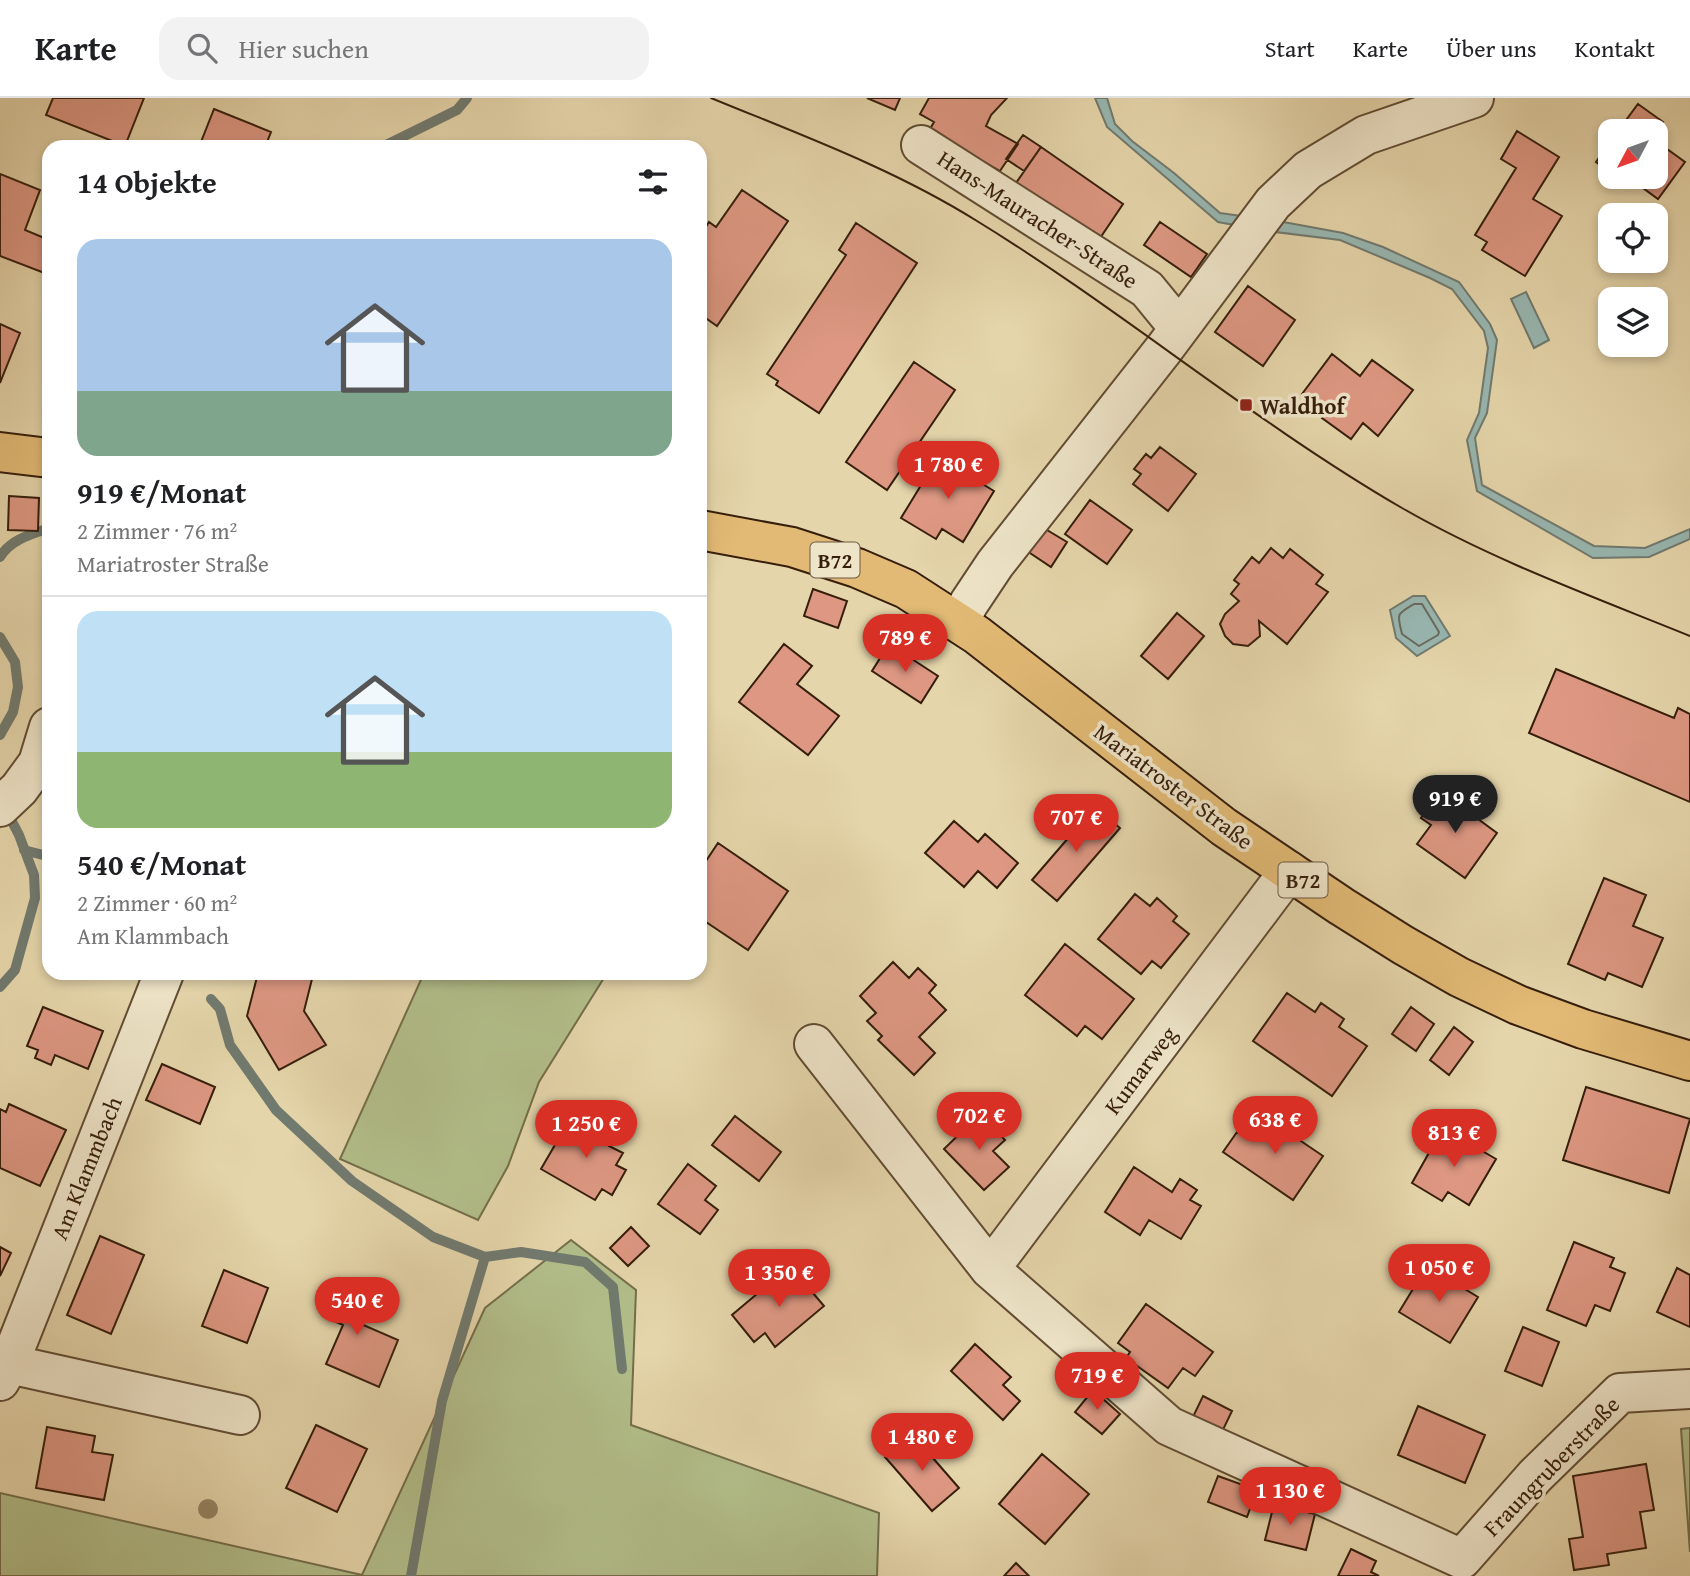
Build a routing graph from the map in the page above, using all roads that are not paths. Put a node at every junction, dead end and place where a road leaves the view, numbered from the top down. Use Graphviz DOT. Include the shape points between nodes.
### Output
graph roads {
  1 [pos="1474,98"];
  2 [pos="921,145"];
  3 [pos="1179,328"];
  4 [pos="0,452"];
  5 [pos="42,457"];
  6 [pos="707,531"];
  7 [pos="959,622"];
  8 [pos="42,745"];
  9 [pos="26,785"];
  10 [pos="1289,871"];
  11 [pos="161,980"];
  12 [pos="814,1044"];
  13 [pos="1690,1061"];
  14 [pos="990,1269"];
  15 [pos="4,1372"];
  16 [pos="1690,1389"];
  17 [pos="240,1415"];
  18 [pos="1457,1568"];
  1 -- 3 [label="street" via="1366,135 1308,170 1273,203"];
  2 -- 3 [label="street, Hans-Mauracher-Straße" via="1147,289"];
  3 -- 7 [label="street" via="995,565"];
  4 -- 5 [label="main road"];
  6 -- 7 [label="main road, Mariatroster Straße / B72" via="792,547 857,568 906,589"];
  7 -- 10 [label="main road, Mariatroster Straße / B72" via="1224,827"];
  8 -- 9 [label="street"];
  10 -- 13 [label="main road, Mariatroster Straße / B72" via="1459,978 1583,1029"];
  10 -- 14 [label="street, Kumarweg"];
  11 -- 15 [label="street, Am Klammbach"];
  12 -- 14 [label="street, Fraungruberstraße"];
  14 -- 18 [label="street, Fraungruberstraße" via="1170,1426"];
  15 -- 17 [label="street, Am Klammbach"];
  16 -- 18 [label="street, Fraungruberstraße" via="1620,1393 1535,1476"];
}
